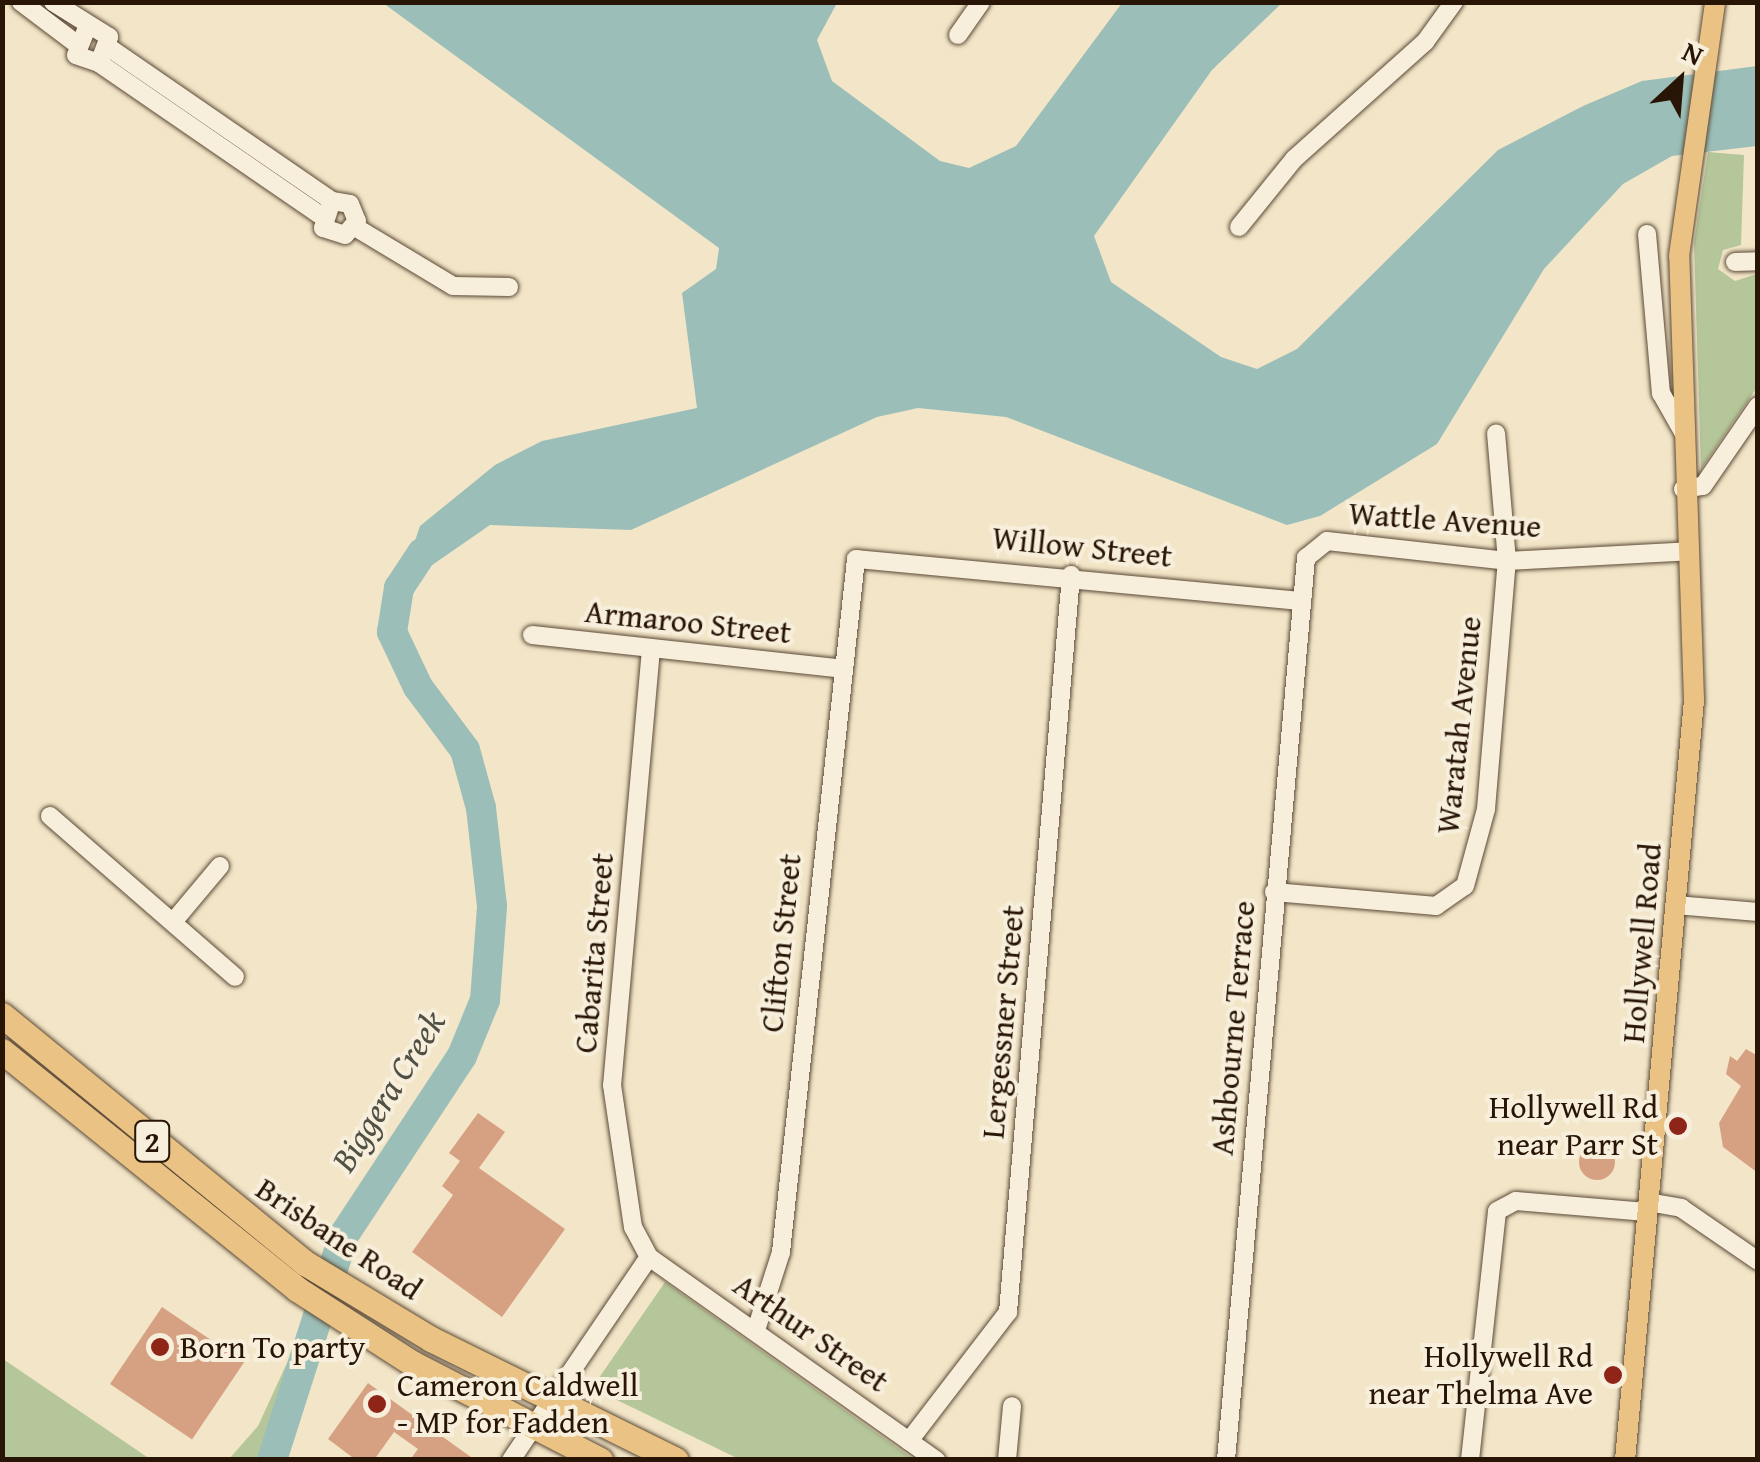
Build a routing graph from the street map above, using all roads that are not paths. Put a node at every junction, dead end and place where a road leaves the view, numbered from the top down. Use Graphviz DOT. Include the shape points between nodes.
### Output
graph roads {
  1 [pos="20,2"];
  2 [pos="52,2"];
  3 [pos="981,2"];
  4 [pos="1454,2"];
  5 [pos="1715,2"];
  6 [pos="80,35"];
  7 [pos="958,35"];
  8 [pos="105,56"];
  9 [pos="326,208"];
  10 [pos="355,227"];
  11 [pos="1239,227"];
  12 [pos="1647,234"];
  13 [pos="1758,261"];
  14 [pos="1735,262"];
  15 [pos="509,287"];
  16 [pos="1758,406"];
  17 [pos="1682,432"];
  18 [pos="1496,433"];
  19 [pos="1684,489"];
  20 [pos="1689,550"];
  21 [pos="856,559"];
  22 [pos="1507,561"];
  23 [pos="1071,575"];
  24 [pos="1302,601"];
  25 [pos="532,636"];
  26 [pos="651,649"];
  27 [pos="838,668"];
  28 [pos="50,816"];
  29 [pos="220,866"];
  30 [pos="1274,892"];
  31 [pos="1676,905"];
  32 [pos="1758,912"];
  33 [pos="173,922"];
  34 [pos="235,977"];
  35 [pos="2,1015"];
  36 [pos="2,1051"];
  37 [pos="1648,1207"];
  38 [pos="649,1257"];
  39 [pos="1758,1261"];
  40 [pos="756,1330"];
  41 [pos="551,1400"];
  42 [pos="1012,1406"];
  43 [pos="533,1428"];
  44 [pos="909,1441"];
  45 [pos="511,1460"];
  46 [pos="600,1460"];
  47 [pos="676,1460"];
  48 [pos="936,1460"];
  49 [pos="1007,1460"];
  50 [pos="1226,1460"];
  51 [pos="1470,1460"];
  52 [pos="1625,1460"];
  1 -- 6 [label="street"];
  2 -- 6 [label="street"];
  3 -- 7 [label="street"];
  4 -- 11 [label="street" via="1425,42 1294,159"];
  5 -- 17 [label="main road, Hollywell Road" via="1678,256"];
  6 -- 8 [label="street" via="105,32"];
  6 -- 8 [label="street" via="80,60"];
  8 -- 9 [label="street"];
  9 -- 10 [label="street" via="355,208"];
  9 -- 10 [label="street" via="333,236"];
  10 -- 15 [label="street" via="453,286"];
  12 -- 17 [label="street, Hollywell Road" via="1661,393"];
  13 -- 14 [label="street"];
  16 -- 19 [label="street" via="1704,486"];
  17 -- 19 [label="main road, Hollywell Road"];
  18 -- 22 [label="street, Waratah Avenue"];
  19 -- 20 [label="main road, Hollywell Road"];
  20 -- 22 [label="street, Wattle Avenue"];
  20 -- 31 [label="main road, Hollywell Road" via="1694,700"];
  21 -- 23 [label="street, Willow Street"];
  21 -- 27 [label="street, Clifton Street"];
  22 -- 24 [label="street, Wattle Avenue" via="1327,541 1306,558"];
  22 -- 30 [label="street, Waratah Avenue" via="1486,809 1465,886 1436,906"];
  23 -- 24 [label="street, Willow Street"];
  23 -- 44 [label="street, Lergessner Street" via="1008,1312"];
  24 -- 30 [label="street, Ashbourne Terrace"];
  25 -- 26 [label="street, Armaroo Street"];
  26 -- 27 [label="street, Armaroo Street"];
  26 -- 38 [label="street, Cabarita Street" via="612,1085 633,1227"];
  27 -- 40 [label="street, Clifton Street" via="781,1252"];
  28 -- 33 [label="street"];
  29 -- 33 [label="street"];
  30 -- 50 [label="street, Ashbourne Terrace"];
  31 -- 32 [label="street"];
  31 -- 37 [label="main road, Hollywell Road"];
  33 -- 34 [label="street"];
  35 -- 41 [label="highway, Brisbane Road / 2" via="306,1263"];
  36 -- 43 [label="highway, Brisbane Road / 2" via="297,1289"];
  37 -- 39 [label="street" via="1681,1208"];
  37 -- 51 [label="street" via="1516,1201 1497,1211"];
  37 -- 52 [label="main road, Hollywell Road"];
  38 -- 40 [label="street, Arthur Street"];
  38 -- 41 [label="street"];
  40 -- 44 [label="street, Arthur Street"];
  41 -- 43 [label="street"];
  41 -- 47 [label="highway, Brisbane Road / 2"];
  42 -- 49 [label="street"];
  43 -- 45 [label="street"];
  43 -- 46 [label="highway, Brisbane Road / 2"];
  44 -- 48 [label="street, Arthur Street"];
}
